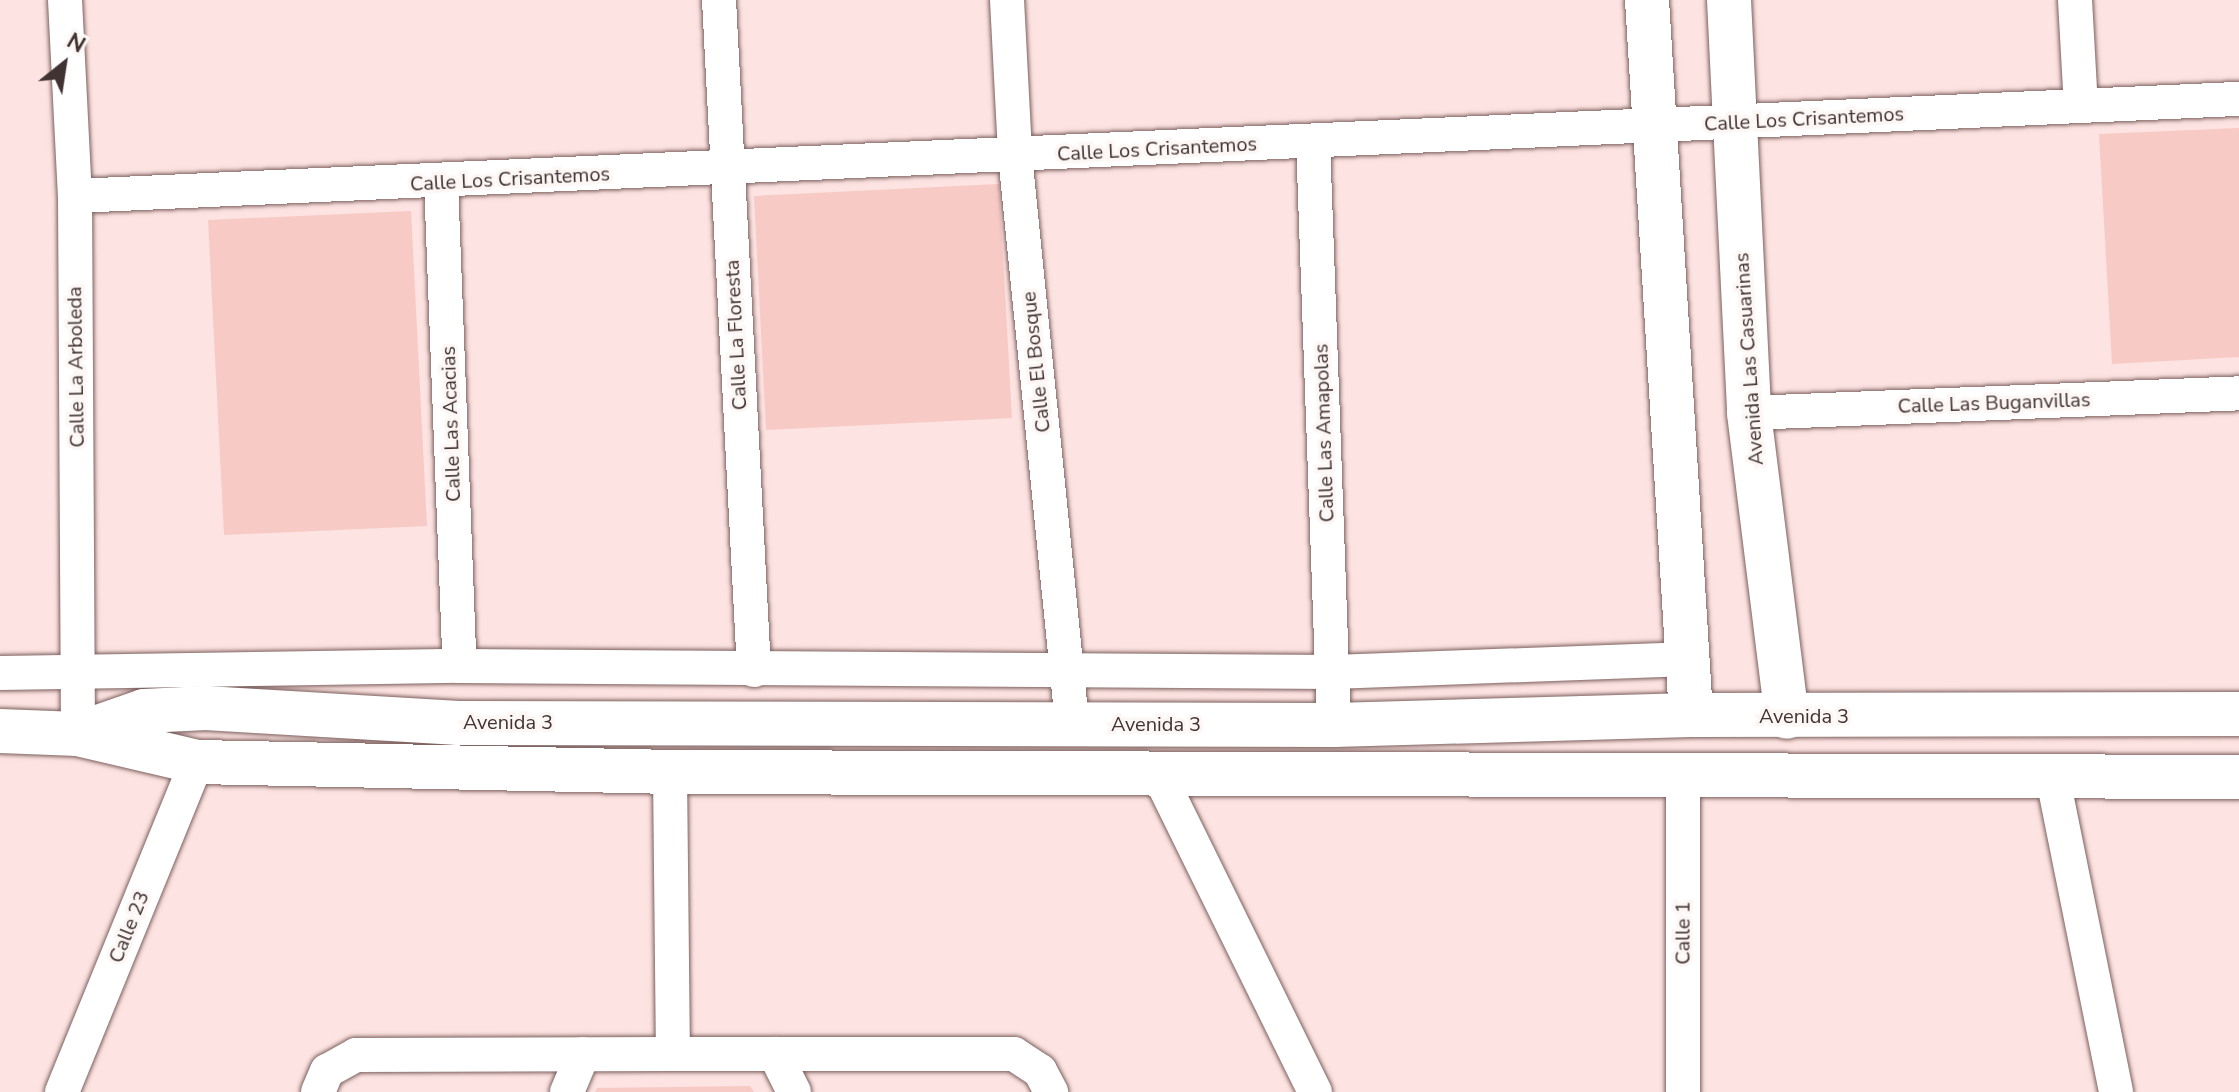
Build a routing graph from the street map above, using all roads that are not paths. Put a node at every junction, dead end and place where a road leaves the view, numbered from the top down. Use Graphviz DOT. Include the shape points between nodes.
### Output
graph roads {
  1 [pos="65,0"];
  2 [pos="719,0"];
  3 [pos="1007,0"];
  4 [pos="1647,0"];
  5 [pos="1729,0"];
  6 [pos="2075,0"];
  7 [pos="2239,99"];
  8 [pos="2081,106"];
  9 [pos="1735,122"];
  10 [pos="1653,126"];
  11 [pos="1313,141"];
  12 [pos="1015,155"];
  13 [pos="727,169"];
  14 [pos="441,182"];
  15 [pos="75,196"];
  16 [pos="2239,393"];
  17 [pos="1749,413"];
  18 [pos="1690,659"];
  19 [pos="460,666"];
  20 [pos="79,669"];
  21 [pos="754,670"];
  22 [pos="1066,672"];
  23 [pos="1333,672"];
  24 [pos="0,673"];
  25 [pos="2239,714"];
  26 [pos="1691,715"];
  27 [pos="1787,717"];
  28 [pos="1072,723"];
  29 [pos="1334,725"];
  30 [pos="0,731"];
  31 [pos="78,734"];
  32 [pos="197,762"];
  33 [pos="670,772"];
  34 [pos="1683,773"];
  35 [pos="2052,774"];
  36 [pos="1159,775"];
  37 [pos="2239,777"];
  38 [pos="583,1054"];
  39 [pos="673,1054"];
  40 [pos="775,1054"];
  41 [pos="62,1092"];
  42 [pos="318,1092"];
  43 [pos="567,1092"];
  44 [pos="794,1092"];
  45 [pos="1051,1092"];
  46 [pos="1315,1092"];
  47 [pos="1683,1092"];
  48 [pos="2116,1092"];
  1 -- 15 [label="street, Calle La Arboleda"];
  2 -- 13 [label="street, Calle La Floresta"];
  3 -- 12 [label="street, Calle El Bosque"];
  4 -- 10 [label="street"];
  5 -- 9 [label="street, Avenida Las Casuarinas"];
  6 -- 8 [label="street"];
  7 -- 8 [label="street, Calle Los Crisantemos"];
  8 -- 9 [label="street, Calle Los Crisantemos"];
  9 -- 10 [label="street, Calle Los Crisantemos"];
  9 -- 17 [label="street, Avenida Las Casuarinas"];
  10 -- 11 [label="street, Calle Los Crisantemos"];
  10 -- 18 [label="street"];
  11 -- 12 [label="street, Calle Los Crisantemos"];
  11 -- 23 [label="street, Calle Las Amapolas"];
  12 -- 13 [label="street, Calle Los Crisantemos"];
  12 -- 22 [label="street, Calle El Bosque"];
  13 -- 14 [label="street, Calle Los Crisantemos"];
  13 -- 21 [label="street, Calle La Floresta"];
  14 -- 15 [label="street, Calle Los Crisantemos"];
  14 -- 19 [label="street, Calle Las Acacias"];
  15 -- 20 [label="street, Calle La Arboleda"];
  16 -- 17 [label="street, Calle Las Buganvillas"];
  17 -- 27 [label="street, Avenida Las Casuarinas"];
  18 -- 23 [label="street"];
  18 -- 26 [label="street"];
  19 -- 20 [label="street"];
  19 -- 21 [label="street"];
  20 -- 24 [label="street"];
  20 -- 31 [label="street, Calle La Arboleda"];
  21 -- 22 [label="street"];
  22 -- 23 [label="street"];
  22 -- 28 [label="street, Calle El Bosque"];
  23 -- 29 [label="street, Calle Las Amapolas"];
  25 -- 27 [label="street, Avenida 3"];
  26 -- 27 [label="street, Avenida 3"];
  26 -- 29 [label="street, Avenida 3"];
  28 -- 29 [label="street, Avenida 3"];
  28 -- 31 [label="street, Avenida 3" via="458,723 206,708 144,711"];
  30 -- 31 [label="street, Avenida 3"];
  31 -- 32 [label="street, Avenida 3"];
  32 -- 33 [label="street, Avenida 3"];
  32 -- 41 [label="street, Calle 23"];
  33 -- 36 [label="street, Avenida 3"];
  33 -- 39 [label="street"];
  34 -- 35 [label="street, Avenida 3"];
  34 -- 36 [label="street, Avenida 3"];
  34 -- 47 [label="street, Calle 1"];
  35 -- 37 [label="street, Avenida 3"];
  35 -- 48 [label="street"];
  36 -- 46 [label="street"];
  38 -- 39 [label="street"];
  38 -- 42 [label="street" via="356,1055 327,1071"];
  38 -- 43 [label="street"];
  39 -- 40 [label="street"];
  40 -- 44 [label="street"];
  40 -- 45 [label="street" via="1014,1054 1040,1071"];
}
